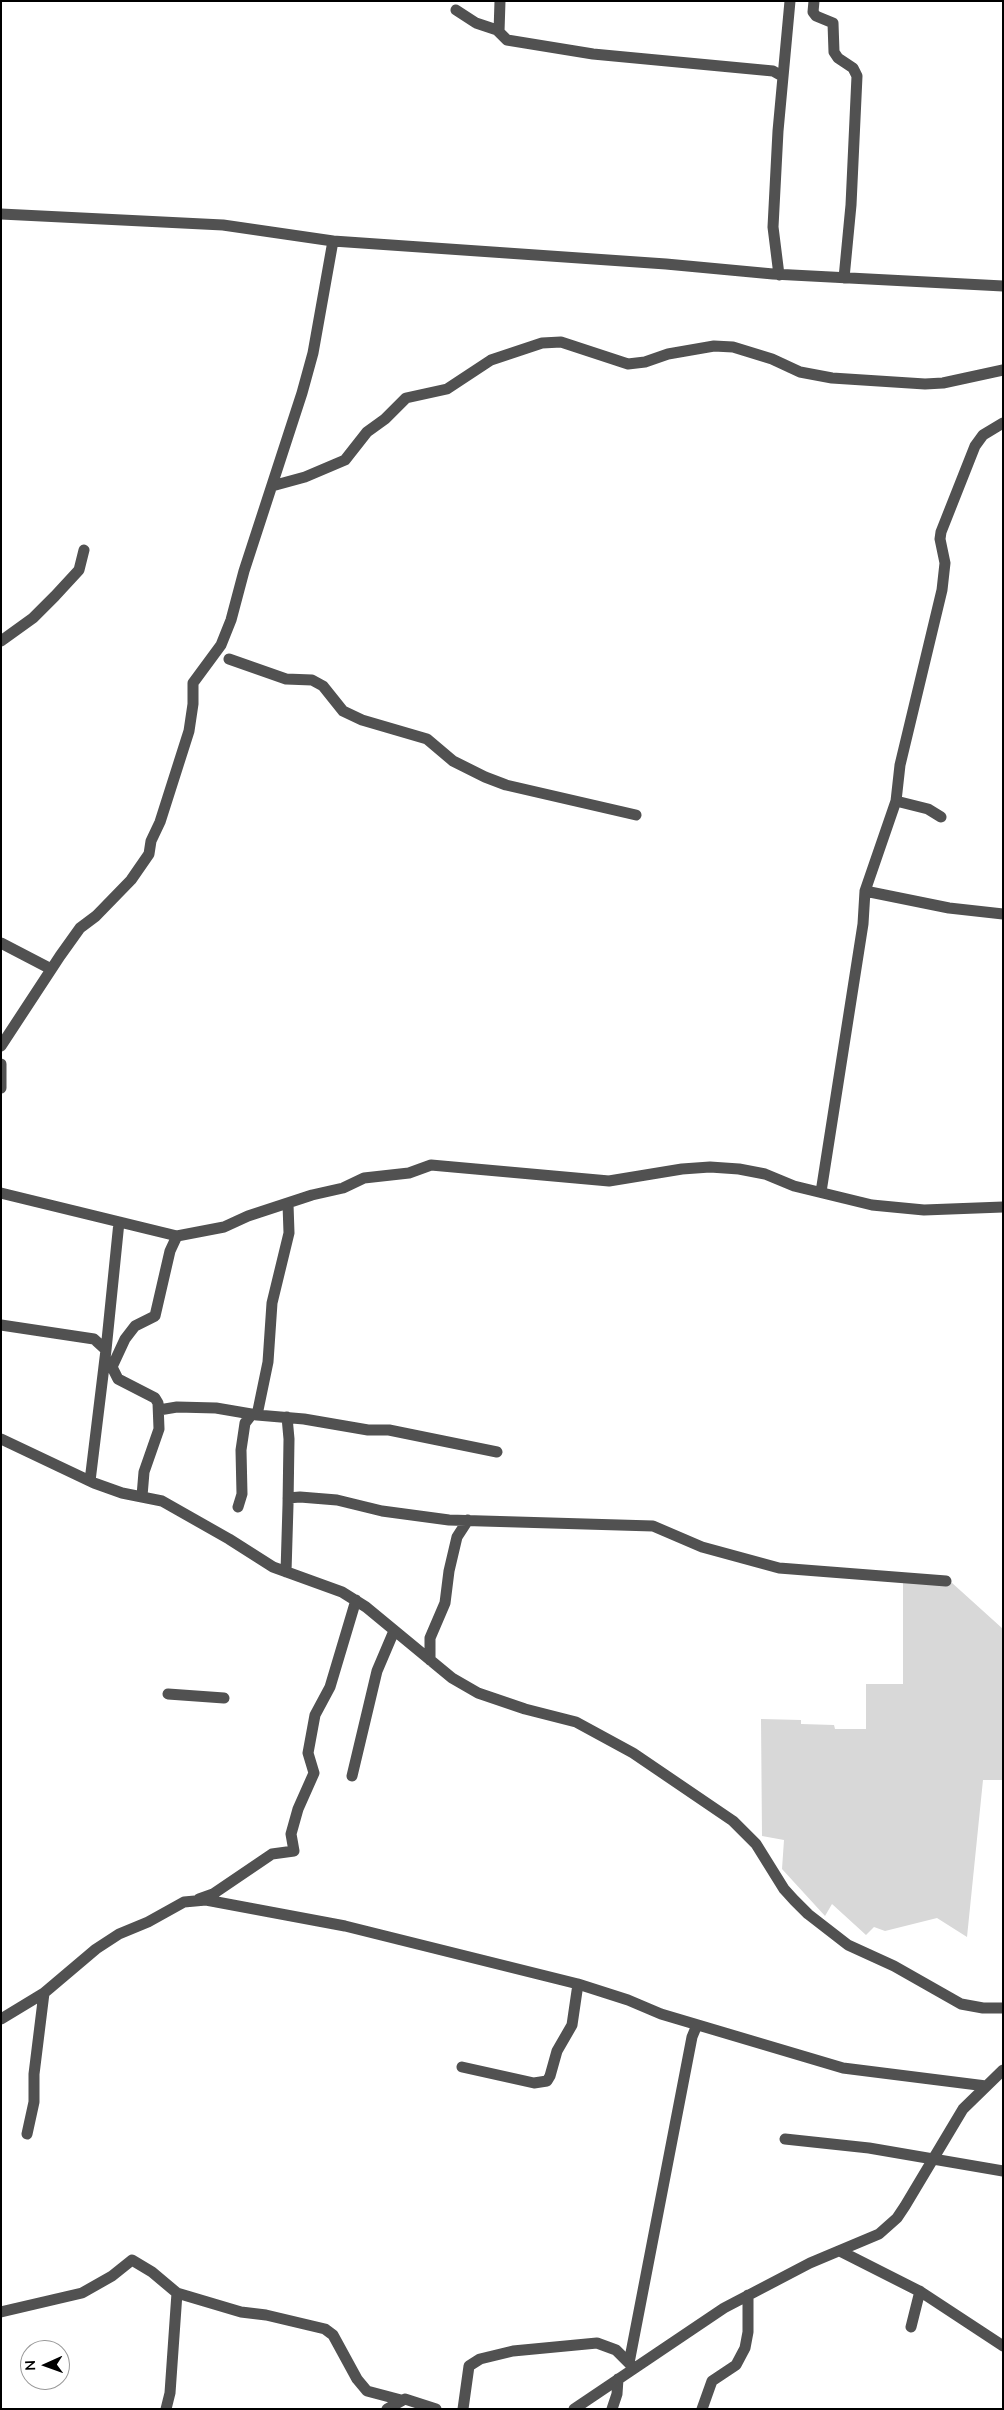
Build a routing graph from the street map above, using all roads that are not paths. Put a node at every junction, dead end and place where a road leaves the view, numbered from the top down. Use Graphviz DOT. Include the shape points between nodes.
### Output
graph roads {
  1 [pos="500,1"];
  2 [pos="790,1"];
  3 [pos="814,1"];
  4 [pos="456,10"];
  5 [pos="499,32"];
  6 [pos="782,76"];
  7 [pos="1,214"];
  8 [pos="333,241"];
  9 [pos="779,274"];
  10 [pos="844,278"];
  11 [pos="1003,286"];
  12 [pos="1003,370"];
  13 [pos="1003,424"];
  14 [pos="272,486"];
  15 [pos="84,550"];
  16 [pos="1,640"];
  17 [pos="229,659"];
  18 [pos="896,801"];
  19 [pos="636,815"];
  20 [pos="941,817"];
  21 [pos="865,891"];
  22 [pos="1003,914"];
  23 [pos="1,943"];
  24 [pos="51,970"];
  25 [pos="1,1046"];
  26 [pos="1,1064"];
  27 [pos="1,1088"];
  28 [pos="821,1192"];
  29 [pos="1,1193"];
  30 [pos="288,1204"];
  31 [pos="1003,1207"];
  32 [pos="119,1222"];
  33 [pos="176,1236"];
  34 [pos="1,1325"];
  35 [pos="106,1350"];
  36 [pos="159,1410"];
  37 [pos="254,1414"];
  38 [pos="286,1417"];
  39 [pos="1,1439"];
  40 [pos="497,1452"];
  41 [pos="90,1481"];
  42 [pos="142,1496"];
  43 [pos="288,1498"];
  44 [pos="238,1507"];
  45 [pos="468,1520"];
  46 [pos="286,1572"];
  47 [pos="946,1581"];
  48 [pos="356,1600"];
  49 [pos="394,1632"];
  50 [pos="430,1660"];
  51 [pos="168,1694"];
  52 [pos="224,1698"];
  53 [pos="352,1776"];
  54 [pos="195,1900"];
  55 [pos="578,1984"];
  56 [pos="44,1993"];
  57 [pos="1003,2008"];
  58 [pos="1,2019"];
  59 [pos="697,2025"];
  60 [pos="462,2067"];
  61 [pos="1003,2070"];
  62 [pos="986,2086"];
  63 [pos="27,2134"];
  64 [pos="785,2139"];
  65 [pos="933,2159"];
  66 [pos="1003,2171"];
  67 [pos="840,2252"];
  68 [pos="920,2291"];
  69 [pos="177,2293"];
  70 [pos="748,2295"];
  71 [pos="1,2312"];
  72 [pos="911,2327"];
  73 [pos="1003,2346"];
  74 [pos="632,2366"];
  75 [pos="618,2379"];
  76 [pos="401,2400"];
  77 [pos="166,2409"];
  78 [pos="387,2409"];
  79 [pos="436,2409"];
  80 [pos="463,2409"];
  81 [pos="574,2409"];
  82 [pos="612,2409"];
  83 [pos="702,2409"];
  1 -- 5 [label="street"];
  2 -- 6 [label="street"];
  3 -- 10 [label="street" via="816,16 833,24 834,52 853,68 857,76"];
  4 -- 5 [label="street"];
  5 -- 6 [label="street" via="507,40 542,46 636,59 773,71"];
  6 -- 9 [label="street" via="773,227"];
  7 -- 8 [label="street" via="223,225"];
  8 -- 9 [label="street"];
  8 -- 14 [label="street" via="313,353"];
  9 -- 10 [label="street"];
  10 -- 11 [label="street"];
  12 -- 14 [label="street" via="943,383 832,378 800,372 734,347 714,346 628,364 561,342 551,342 491,360 447,389 406,398 367,432 345,460 305,477"];
  13 -- 18 [label="street" via="983,435 975,446 941,532 946,563 942,590 900,765"];
  14 -- 24 [label="street" via="225,636 193,683 194,704 189,732 149,854 131,880 80,928"];
  15 -- 16 [label="street" via="79,570 33,618"];
  17 -- 19 [label="street" via="286,679 312,680 323,686 343,711 362,720 427,739 453,760 485,777"];
  18 -- 20 [label="street" via="928,809"];
  18 -- 21 [label="street"];
  21 -- 22 [label="street" via="949,908"];
  21 -- 28 [label="street" via="863,924"];
  23 -- 24 [label="street"];
  24 -- 25 [label="street"];
  26 -- 27 [label="street"];
  28 -- 30 [label="street" via="739,1168 682,1169 608,1181 431,1165 410,1173 364,1178 343,1188"];
  28 -- 31 [label="street" via="903,1209"];
  29 -- 32 [label="street"];
  30 -- 33 [label="street" via="224,1227"];
  30 -- 37 [label="street" via="289,1233 272,1303 268,1362"];
  32 -- 33 [label="street"];
  32 -- 35 [label="street"];
  33 -- 36 [label="street" via="155,1316 135,1326 125,1338 112,1367 118,1379 155,1398"];
  34 -- 35 [label="street" via="94,1339"];
  35 -- 41 [label="street"];
  36 -- 37 [label="street" via="216,1408"];
  36 -- 42 [label="street" via="159,1429 144,1472"];
  37 -- 38 [label="street"];
  37 -- 44 [label="street" via="245,1423 241,1450 242,1494"];
  38 -- 40 [label="street" via="368,1430 389,1430"];
  38 -- 43 [label="street"];
  39 -- 41 [label="street"];
  41 -- 42 [label="street" via="122,1493"];
  42 -- 46 [label="street" via="172,1506"];
  43 -- 45 [label="street" via="337,1500 382,1512"];
  43 -- 46 [label="street"];
  45 -- 47 [label="street" via="653,1526 702,1547 779,1568"];
  45 -- 50 [label="street" via="457,1537 445,1603 430,1638"];
  46 -- 48 [label="street"];
  48 -- 49 [label="street"];
  48 -- 54 [label="street" via="330,1687 315,1715 308,1753 314,1773 291,1834 294,1851 272,1854 213,1894"];
  49 -- 50 [label="street"];
  49 -- 53 [label="street" via="377,1671"];
  50 -- 57 [label="street" via="478,1694 576,1722 633,1752 733,1821 756,1844 794,1900 848,1945 894,1966 961,2004"];
  51 -- 52 [label="street"];
  54 -- 55 [label="street" via="345,1926"];
  54 -- 56 [label="street" via="182,1902 119,1934"];
  55 -- 59 [label="street"];
  55 -- 60 [label="street" via="572,2025 557,2051 546,2081 534,2083"];
  56 -- 58 [label="street"];
  56 -- 63 [label="street" via="34,2074 34,2102"];
  59 -- 62 [label="street" via="843,2068"];
  59 -- 74 [label="street"];
  61 -- 62 [label="street"];
  62 -- 65 [label="street" via="964,2109"];
  64 -- 65 [label="street"];
  65 -- 66 [label="street"];
  65 -- 67 [label="street" via="897,2218 871,2239"];
  67 -- 68 [label="street"];
  67 -- 70 [label="street"];
  68 -- 72 [label="street"];
  68 -- 73 [label="street"];
  69 -- 71 [label="street" via="131,2260 112,2276 82,2293"];
  69 -- 76 [label="street" via="241,2312 324,2329 333,2335 357,2380 367,2391"];
  69 -- 77 [label="street"];
  70 -- 74 [label="street"];
  70 -- 83 [label="street" via="748,2332 744,2348 736,2366 712,2381"];
  74 -- 75 [label="street"];
  74 -- 80 [label="street" via="616,2350 597,2343 521,2350 480,2359 470,2366"];
  75 -- 81 [label="street"];
  75 -- 82 [label="street"];
  76 -- 78 [label="street"];
  76 -- 79 [label="street" via="408,2399"];
}
